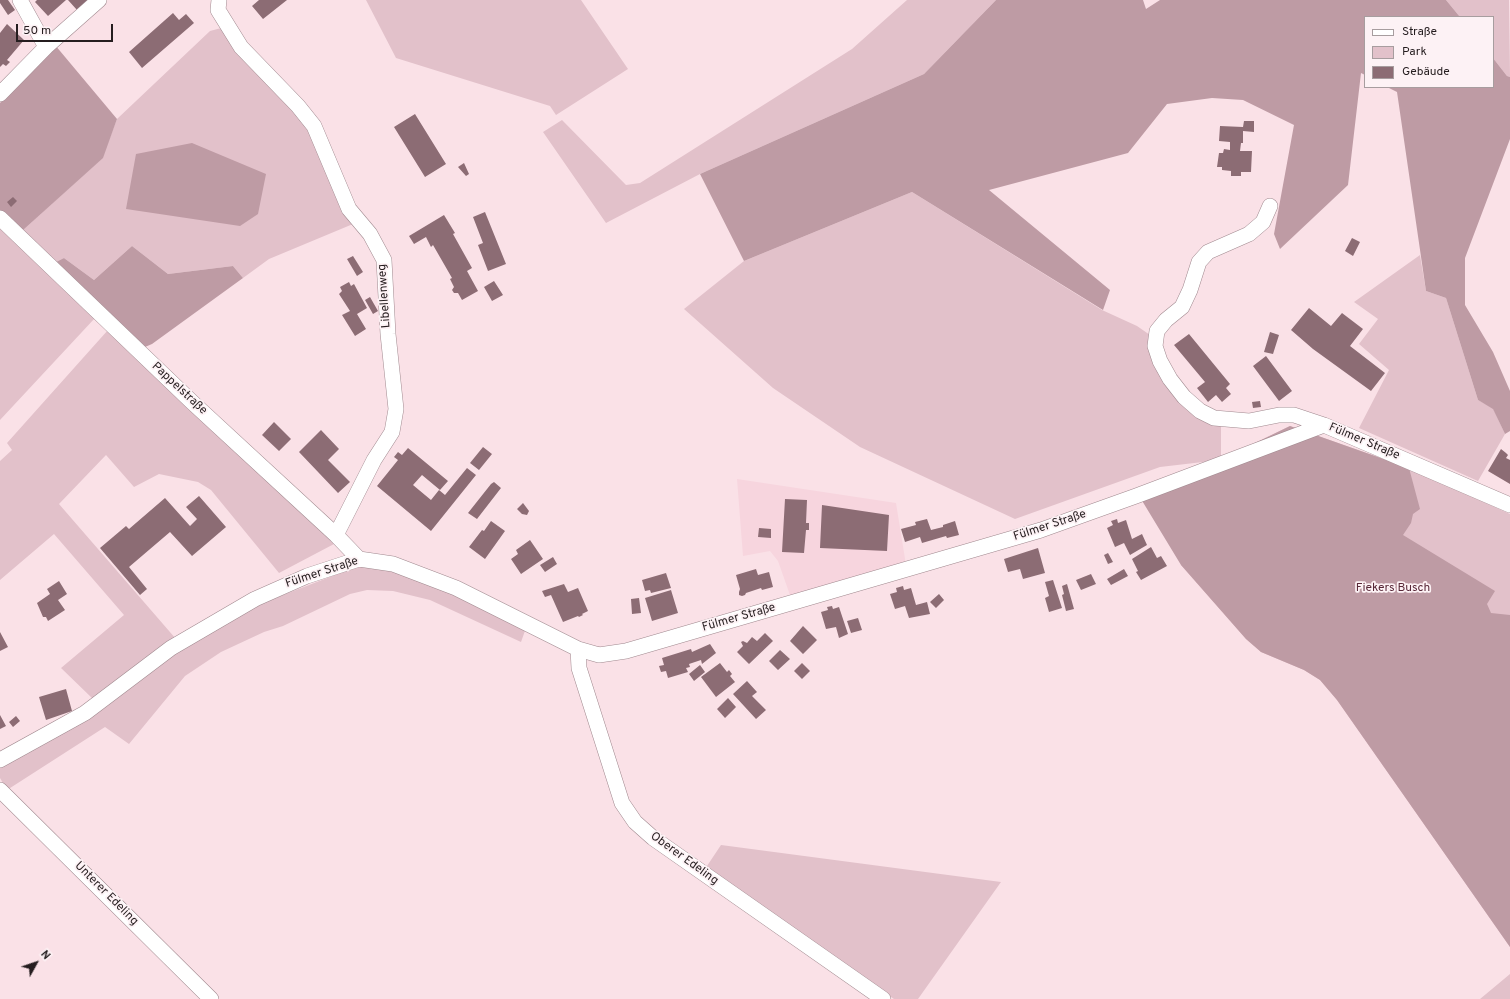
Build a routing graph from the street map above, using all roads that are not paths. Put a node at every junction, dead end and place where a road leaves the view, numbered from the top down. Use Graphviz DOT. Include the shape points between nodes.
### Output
graph roads {
  1 [pos="20,0"];
  2 [pos="99,0"];
  3 [pos="219,0"];
  4 [pos="46,47"];
  5 [pos="0,94"];
  6 [pos="1270,206"];
  7 [pos="0,218"];
  8 [pos="1324,425"];
  9 [pos="1510,505"];
  10 [pos="336,534"];
  11 [pos="359,559"];
  12 [pos="578,649"];
  13 [pos="0,760"];
  14 [pos="0,790"];
  15 [pos="211,999"];
  16 [pos="883,999"];
  1 -- 4 [label="street"];
  2 -- 4 [label="street"];
  3 -- 10 [label="street, Libellenweg" via="218,10 241,47 314,126 349,209 370,234 384,260 396,409 392,432 374,460"];
  4 -- 5 [label="street"];
  6 -- 8 [label="street" via="1263,222 1249,234 1208,252 1199,262 1182,307 1157,331 1155,346 1170,380 1200,411 1214,418 1249,421 1294,415"];
  7 -- 10 [label="street, Pappelstraße" via="193,403"];
  8 -- 9 [label="street, Fülmer Straße"];
  8 -- 12 [label="street, Fülmer Straße" via="1041,530 626,651 599,654"];
  10 -- 11 [label="street, Pappelstraße"];
  11 -- 12 [label="street, Fülmer Straße" via="393,564 456,588"];
  11 -- 13 [label="street, Fülmer Straße" via="307,576 255,599 171,648 85,713"];
  12 -- 16 [label="street, Oberer Edeling" via="579,668 622,803 635,822 653,838"];
  14 -- 15 [label="street, Unterer Edeling"];
}
